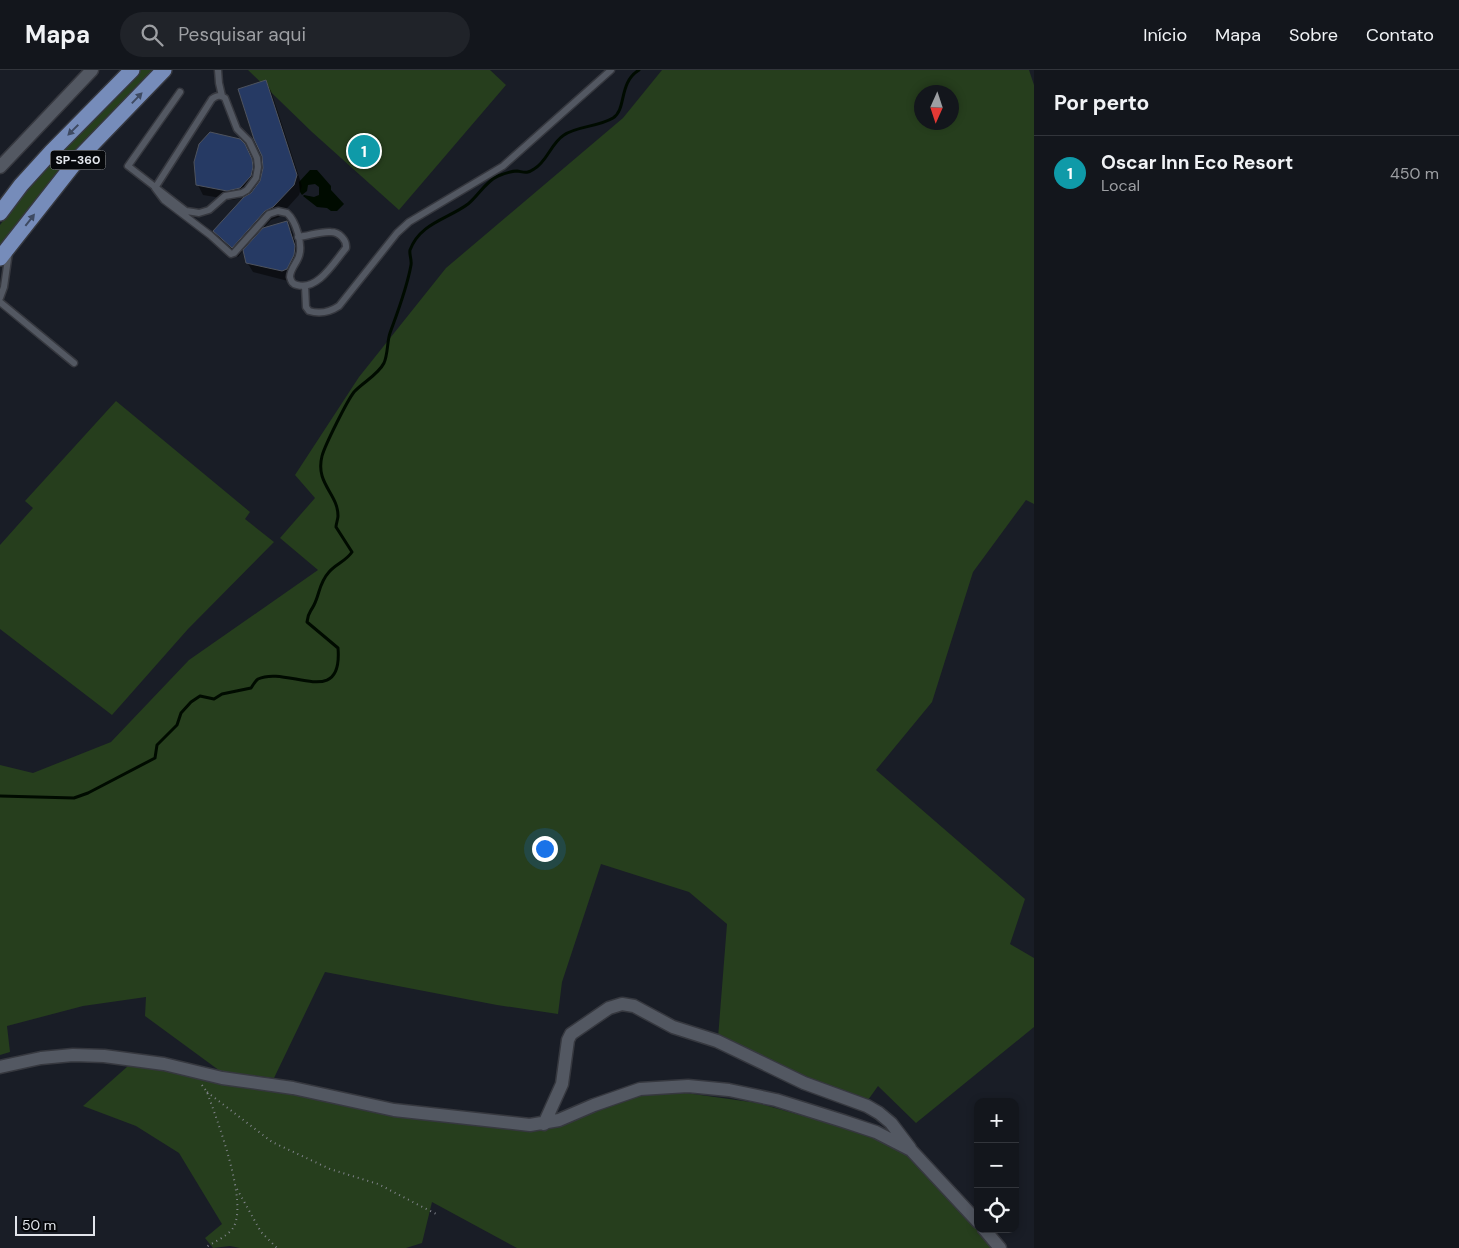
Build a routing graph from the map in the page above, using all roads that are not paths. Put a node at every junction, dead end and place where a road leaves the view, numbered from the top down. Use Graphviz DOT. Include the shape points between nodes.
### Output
graph roads {
  1 [pos="92,70"];
  2 [pos="132,70"];
  3 [pos="164,70"];
  4 [pos="218,70"];
  5 [pos="611,70"];
  6 [pos="180,92"];
  7 [pos="222,96"];
  8 [pos="0,167"];
  9 [pos="155,188"];
  10 [pos="0,213"];
  11 [pos="298,236"];
  12 [pos="9,246"];
  13 [pos="0,258"];
  14 [pos="305,286"];
  15 [pos="0,298"];
  16 [pos="0,302"];
  17 [pos="74,363"];
  18 [pos="0,1067"];
  19 [pos="544,1124"];
  20 [pos="911,1150"];
  21 [pos="974,1218"];
  22 [pos="987,1233"];
  23 [pos="1000,1248"];
  1 -- 8 [label="street"];
  2 -- 10 [label="main road, SP-360, one-way" via="51,152"];
  12 -- 3 [label="main road, SP-360, one-way" via="78,159"];
  4 -- 7 [label="lane"];
  5 -- 14 [label="lane" via="504,166 409,222 332,311 309,311"];
  6 -- 9 [label="lane" via="128,166"];
  7 -- 9 [label="lane" via="212,99"];
  7 -- 9 [label="lane" via="237,129 249,140 257,158 254,182 247,190 225,196 199,213 186,211"];
  9 -- 11 [label="lane" via="164,200 231,254 274,212 290,215"];
  11 -- 14 [label="lane" via="300,255 290,280"];
  11 -- 14 [label="lane" via="337,233 346,244 319,280"];
  12 -- 13 [label="main road, SP-360"];
  12 -- 15 [label="lane"];
  16 -- 17 [label="lane"];
  18 -- 19 [label="street" via="41,1058 104,1056 293,1088 394,1110"];
  19 -- 20 [label="street" via="630,1091 688,1086 776,1100 876,1132"];
  19 -- 20 [label="street" via="562,1084 571,1034 609,1008 628,1005 672,1027 717,1041 804,1083 867,1106 891,1123"];
  20 -- 21 [label="street"];
  22 -- 23 [label="street"];
}
